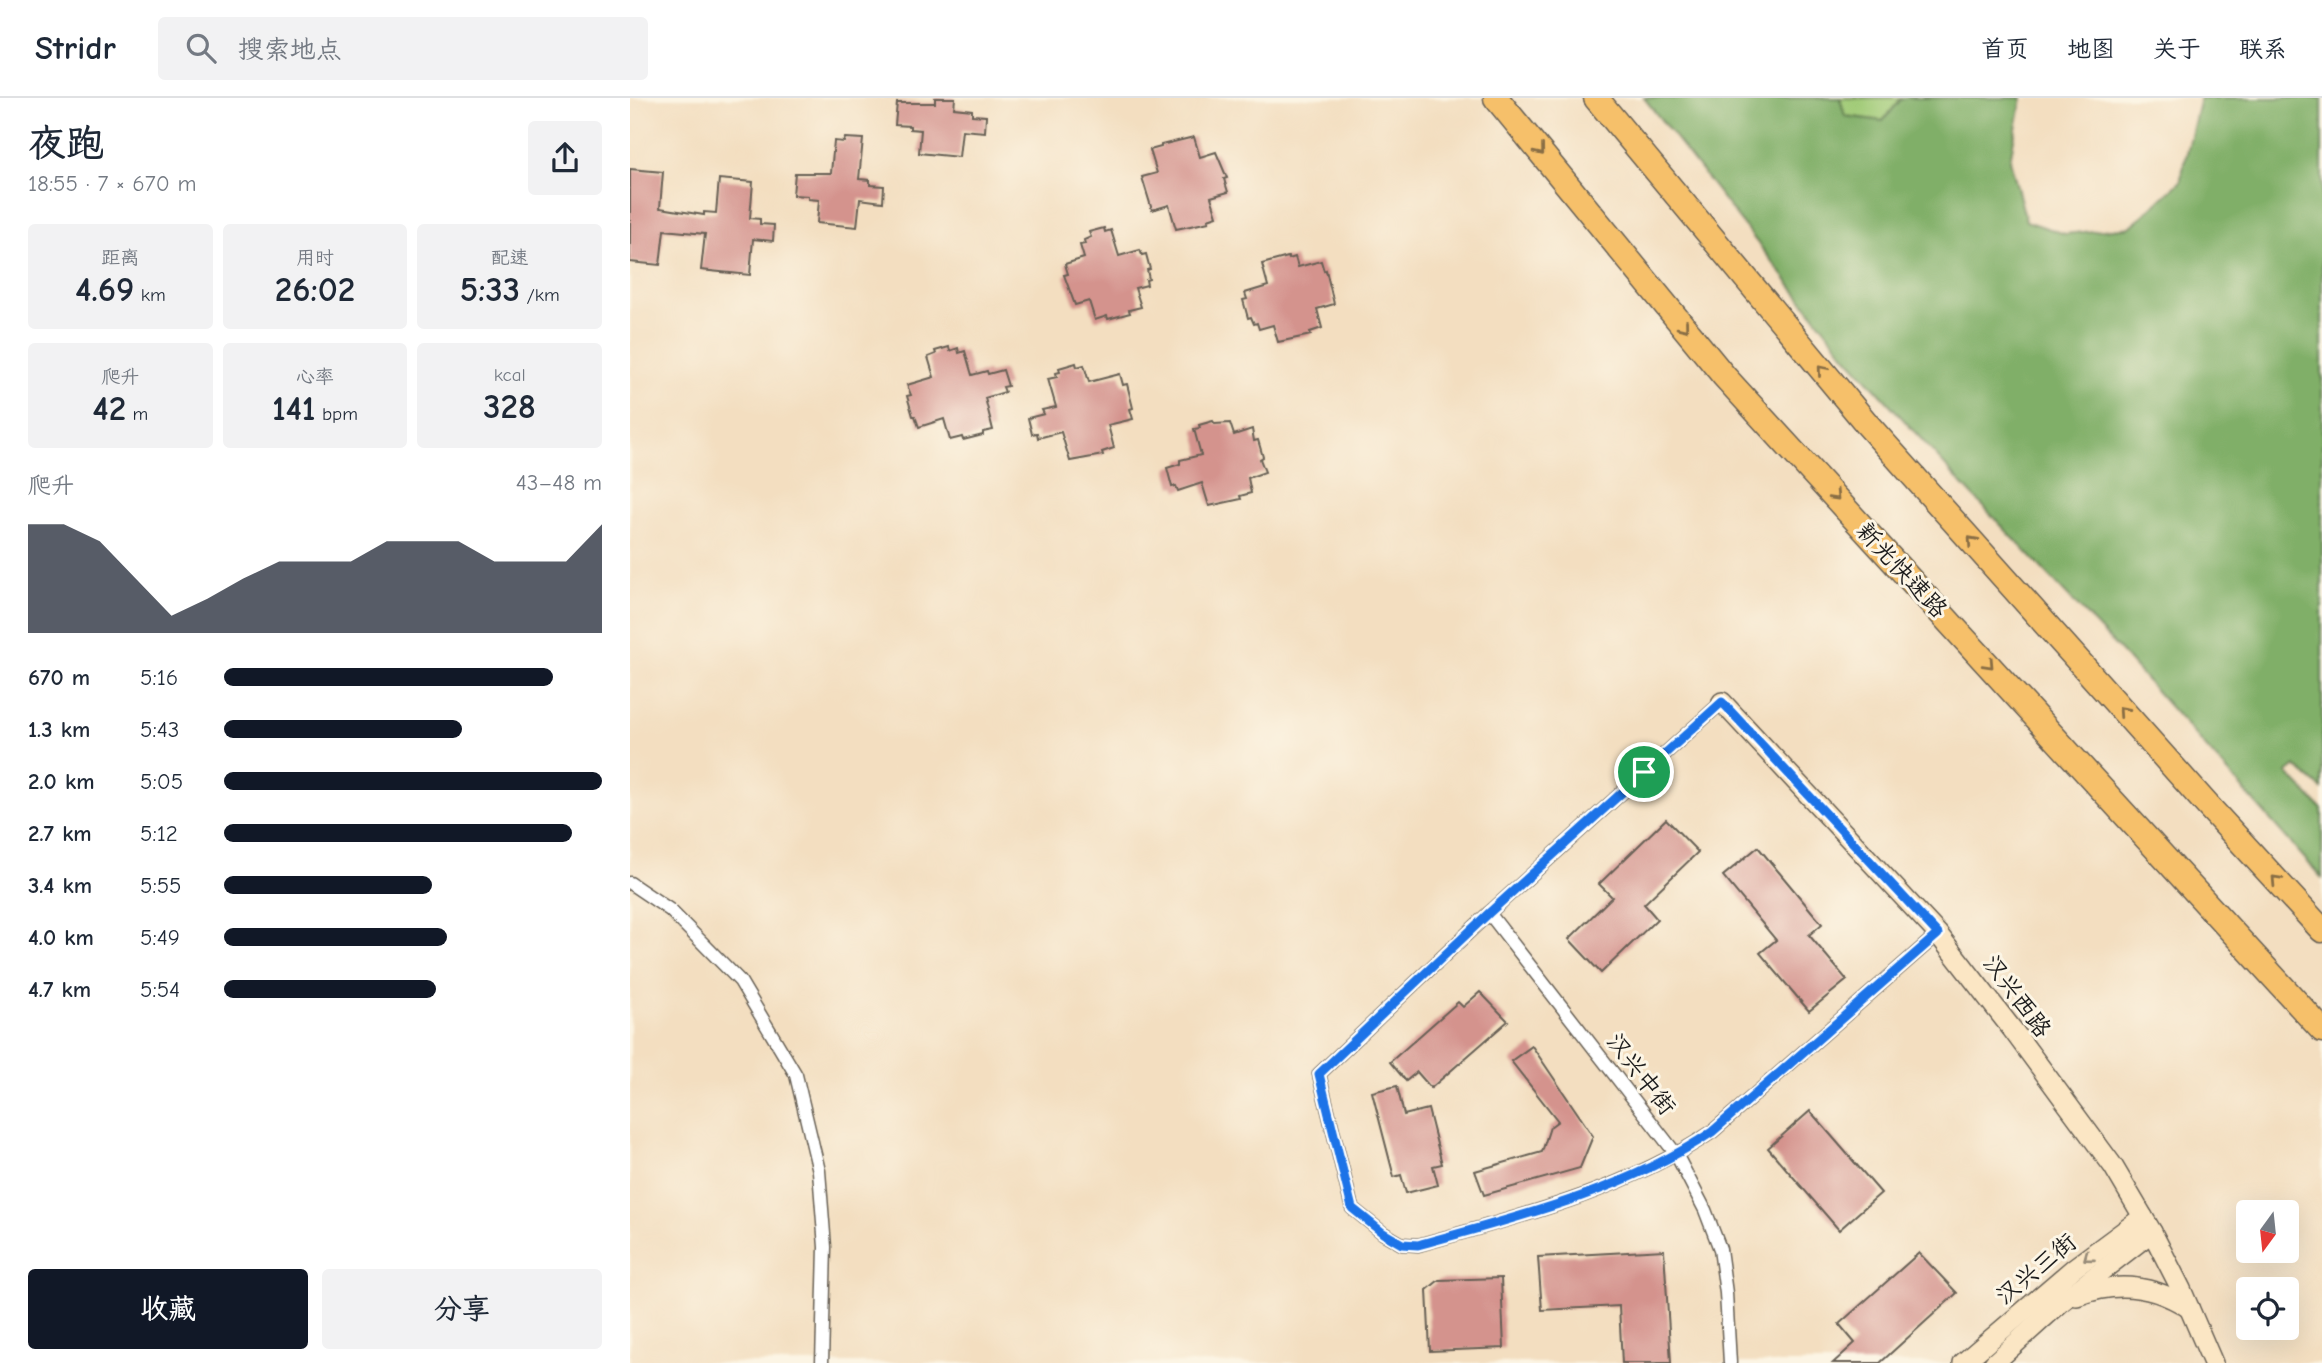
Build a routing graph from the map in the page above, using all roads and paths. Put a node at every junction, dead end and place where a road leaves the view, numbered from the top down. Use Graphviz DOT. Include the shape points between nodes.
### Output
graph roads {
  1 [pos="1496,98"];
  2 [pos="1596,98"];
  3 [pos="1722,702"];
  4 [pos="630,883"];
  5 [pos="1489,913"];
  6 [pos="2322,930"];
  7 [pos="1938,934"];
  8 [pos="2322,1030"];
  9 [pos="1676,1154"];
  10 [pos="2147,1225"];
  11 [pos="2060,1303"];
  12 [pos="2189,1308"];
  13 [pos="822,1363"];
  14 [pos="1730,1363"];
  15 [pos="1963,1363"];
  16 [pos="1994,1363"];
  17 [pos="2213,1363"];
  1 -- 8 [label="highway, 新光快速路, one-way" via="1724,376"];
  6 -- 2 [label="highway, one-way" via="1867,424"];
  3 -- 5 [label="street"];
  3 -- 7 [label="street, 汉兴西路"];
  4 -- 13 [label="street" via="670,910 740,981 796,1075 819,1171 825,1247"];
  5 -- 9 [label="street, 汉兴中街"];
  5 -- 9 [label="street" via="1319,1074 1352,1208 1402,1244 1418,1245 1529,1214 1635,1175"];
  7 -- 9 [label="street" via="1712,1132"];
  7 -- 10 [label="street, 汉兴西路" via="2113,1166"];
  9 -- 14 [label="street, 汉兴中街" via="1720,1249"];
  10 -- 11 [label="street, 汉兴三街"];
  10 -- 12 [label="street, 汉兴西路"];
  10 -- 15 [label="street, 汉兴三街, one-way" via="2074,1268"];
  11 -- 12 [label="street" via="2098,1288 2120,1287 2155,1293"];
  11 -- 16 [label="street, 汉兴三街"];
  12 -- 17 [label="street, 汉兴西路"];
}
